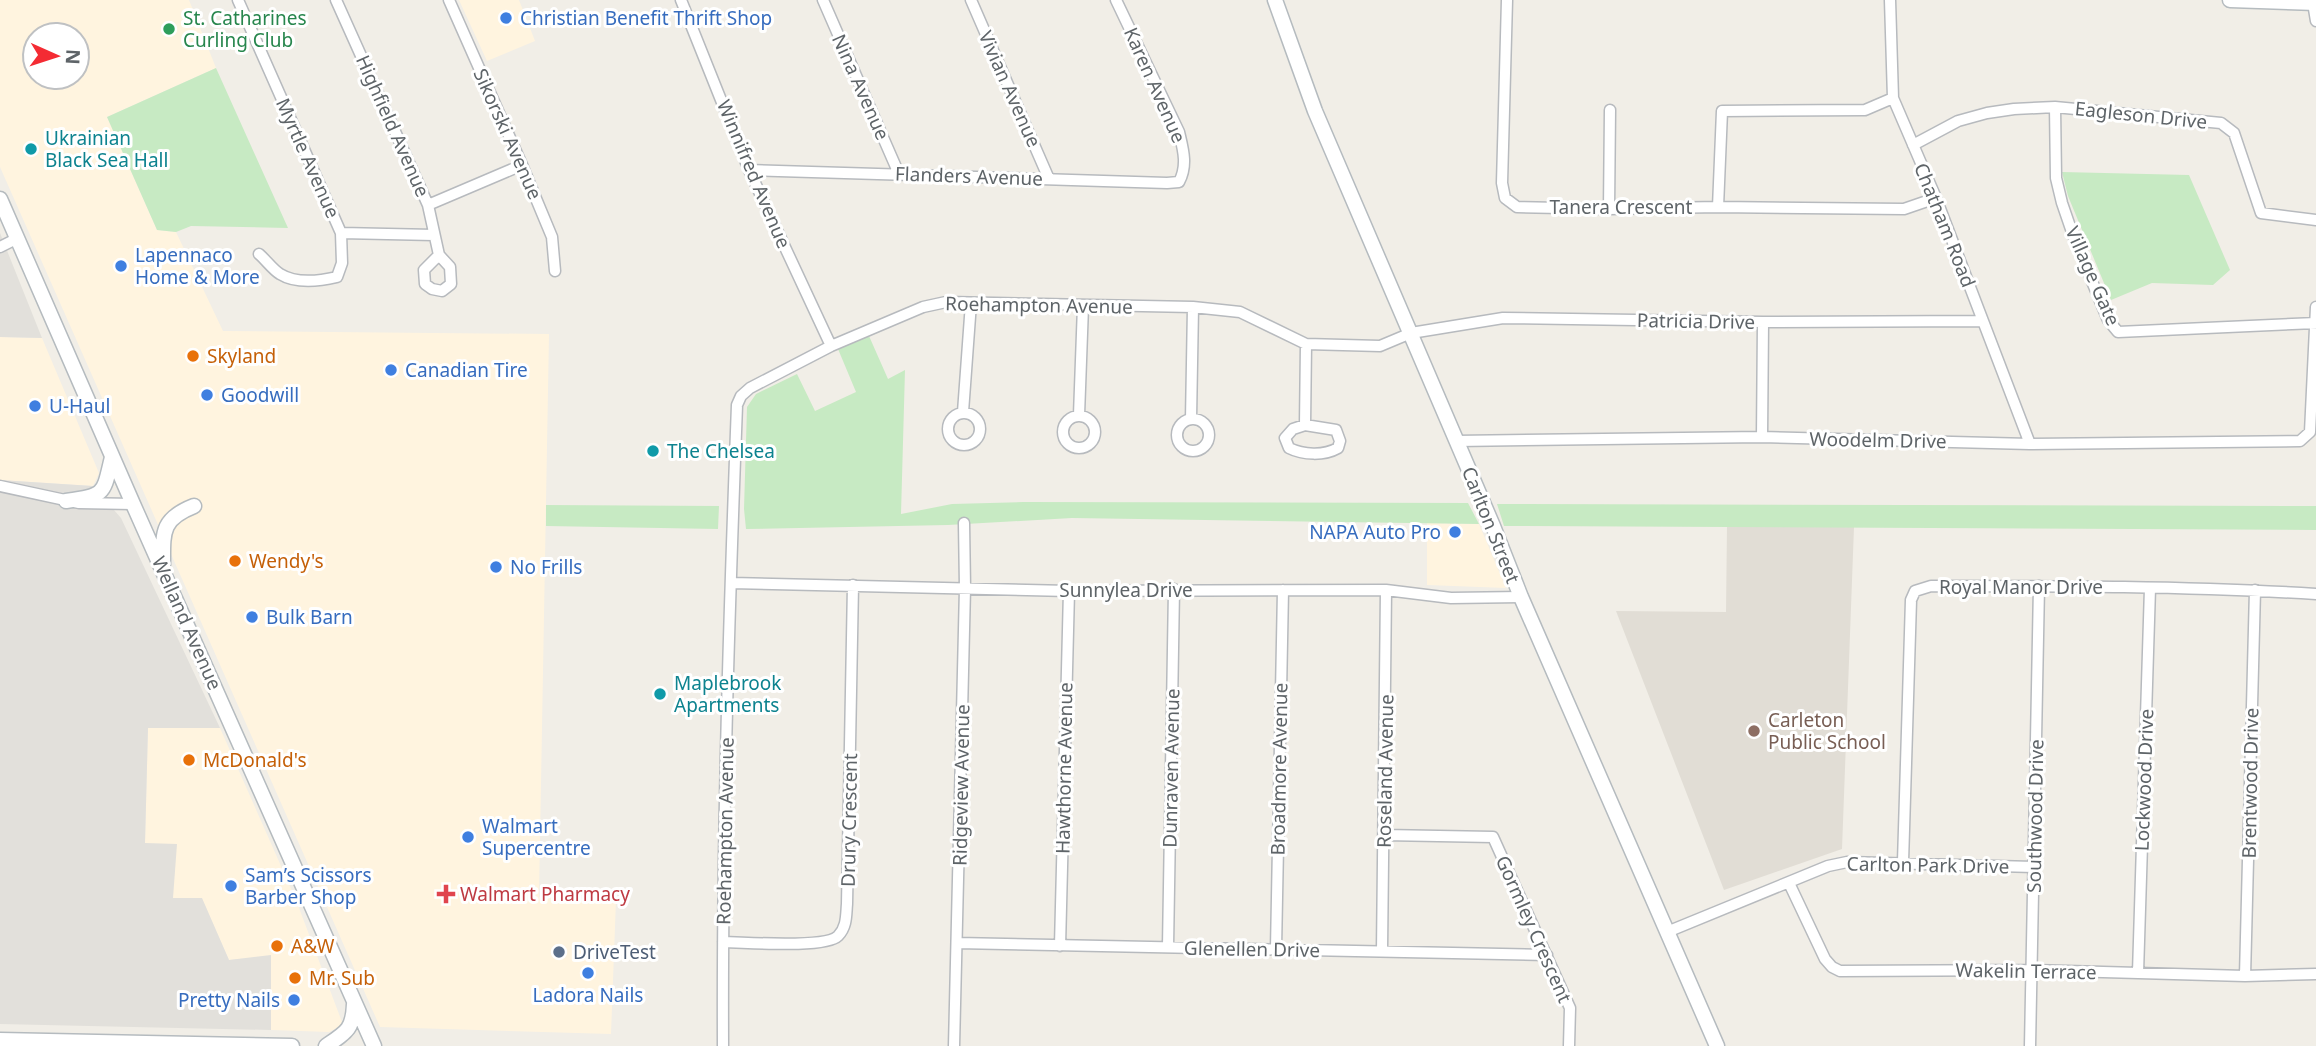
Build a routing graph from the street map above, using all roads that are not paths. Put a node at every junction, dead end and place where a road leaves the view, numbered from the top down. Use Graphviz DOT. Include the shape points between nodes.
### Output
graph roads {
  1 [pos="238,0"];
  2 [pos="336,0"];
  3 [pos="449,0"];
  4 [pos="681,0"];
  5 [pos="823,0"];
  6 [pos="971,0"];
  7 [pos="1116,0"];
  8 [pos="1275,0"];
  9 [pos="1507,0"];
  10 [pos="1890,0"];
  11 [pos="2231,0"];
  12 [pos="2262,0"];
  13 [pos="2314,3"];
  14 [pos="2316,21"];
  15 [pos="1892,98"];
  16 [pos="2055,107"];
  17 [pos="1611,110"];
  18 [pos="1913,145"];
  19 [pos="522,165"];
  20 [pos="749,170"];
  21 [pos="1184,173"];
  22 [pos="899,174"];
  23 [pos="1049,179"];
  24 [pos="1936,198"];
  25 [pos="0,200"];
  26 [pos="428,205"];
  27 [pos="1718,207"];
  28 [pos="1609,209"];
  29 [pos="2316,220"];
  30 [pos="341,233"];
  31 [pos="434,235"];
  32 [pos="18,238"];
  33 [pos="0,247"];
  34 [pos="259,254"];
  35 [pos="439,255"];
  36 [pos="555,271"];
  37 [pos="971,303"];
  38 [pos="1083,306"];
  39 [pos="1193,307"];
  40 [pos="2316,307"];
  41 [pos="1982,321"];
  42 [pos="1763,322"];
  43 [pos="2316,323"];
  44 [pos="1411,333"];
  45 [pos="1306,344"];
  46 [pos="831,346"];
  47 [pos="963,412"];
  48 [pos="1079,415"];
  49 [pos="1191,418"];
  50 [pos="1305,425"];
  51 [pos="1762,437"];
  52 [pos="1456,441"];
  53 [pos="2030,444"];
  54 [pos="112,457"];
  55 [pos="0,486"];
  56 [pos="66,501"];
  57 [pos="133,504"];
  58 [pos="194,506"];
  59 [pos="964,523"];
  60 [pos="163,569"];
  61 [pos="731,583"];
  62 [pos="853,585"];
  63 [pos="2039,586"];
  64 [pos="2150,588"];
  65 [pos="965,589"];
  66 [pos="1174,589"];
  67 [pos="1283,590"];
  68 [pos="1386,590"];
  69 [pos="2255,590"];
  70 [pos="1069,591"];
  71 [pos="2316,594"];
  72 [pos="1521,597"];
  73 [pos="1384,835"];
  74 [pos="1903,862"];
  75 [pos="2034,867"];
  76 [pos="1789,883"];
  77 [pos="1667,932"];
  78 [pos="723,942"];
  79 [pos="957,943"];
  80 [pos="1060,946"];
  81 [pos="1168,947"];
  82 [pos="1276,949"];
  83 [pos="1382,951"];
  84 [pos="1547,956"];
  85 [pos="2032,970"];
  86 [pos="2138,973"];
  87 [pos="2316,974"];
  88 [pos="2245,976"];
  89 [pos="354,999"];
  90 [pos="1706,1022"];
  91 [pos="0,1040"];
  92 [pos="292,1046"];
  93 [pos="326,1046"];
  94 [pos="374,1046"];
  95 [pos="723,1046"];
  96 [pos="954,1046"];
  97 [pos="1569,1046"];
  98 [pos="1709,1046"];
  99 [pos="1717,1046"];
  100 [pos="2030,1046"];
  1 -- 30 [label="street, Myrtle Avenue"];
  2 -- 26 [label="street, Highfield Avenue"];
  3 -- 19 [label="street, Sikorski Avenue"];
  4 -- 20 [label="street, Winnifred Avenue"];
  5 -- 22 [label="street, Nina Avenue"];
  6 -- 23 [label="street, Vivian Avenue"];
  7 -- 21 [label="street, Karen Avenue" via="1179,132"];
  8 -- 44 [label="main road, Carlton Street" via="1315,111"];
  9 -- 28 [label="street, Tanera Crescent" via="1505,198 1517,206"];
  10 -- 15 [label="street, Chatham Road"];
  11 -- 12 [label="main road"];
  12 -- 13 [label="main road"];
  13 -- 14 [label="street"];
  15 -- 18 [label="street, Chatham Road"];
  15 -- 27 [label="street" via="1865,110 1722,111"];
  16 -- 18 [label="street, Eagleson Drive" via="1987,113 1958,121"];
  16 -- 29 [label="street, Eagleson Drive" via="2221,123 2234,133 2261,213"];
  16 -- 43 [label="street, Village Gate" via="2056,178 2062,204 2108,320 2118,332"];
  17 -- 28 [label="street"];
  18 -- 24 [label="street, Chatham Road"];
  19 -- 26 [label="street"];
  19 -- 36 [label="street, Sikorski Avenue" via="552,237"];
  20 -- 22 [label="street, Flanders Avenue"];
  20 -- 46 [label="street, Winnifred Avenue"];
  21 -- 23 [label="street, Flanders Avenue" via="1179,182 1167,183"];
  22 -- 23 [label="street, Flanders Avenue"];
  24 -- 27 [label="street, Tanera Crescent" via="1904,209"];
  24 -- 41 [label="street, Chatham Road"];
  25 -- 32 [label="main road, Welland Avenue"];
  26 -- 31 [label="street, Highfield Avenue"];
  27 -- 28 [label="street, Tanera Crescent"];
  30 -- 31 [label="street"];
  30 -- 34 [label="street, Myrtle Avenue" via="342,263 337,277 296,280 280,274"];
  31 -- 35 [label="street, Highfield Avenue"];
  32 -- 33 [label="street"];
  32 -- 54 [label="main road, Welland Avenue"];
  37 -- 38 [label="street, Roehampton Avenue"];
  37 -- 46 [label="street, Roehampton Avenue" via="923,307"];
  37 -- 47 [label="street"];
  38 -- 39 [label="street, Roehampton Avenue"];
  38 -- 48 [label="street"];
  39 -- 45 [label="street, Roehampton Avenue" via="1240,312"];
  39 -- 49 [label="street"];
  40 -- 43 [label="street"];
  41 -- 42 [label="street, Patricia Drive"];
  41 -- 53 [label="street, Chatham Road"];
  42 -- 44 [label="street, Patricia Drive" via="1503,318"];
  42 -- 51 [label="street"];
  43 -- 53 [label="street, Woodelm Drive" via="2310,432 2300,442"];
  44 -- 45 [label="street, Roehampton Avenue" via="1380,346"];
  44 -- 52 [label="main road, Carlton Street"];
  45 -- 50 [label="street"];
  46 -- 61 [label="street, Roehampton Avenue" via="750,388 737,405"];
  50 -- 50 [label="street" via="1293,429 1285,439 1289,448 1300,453 1330,453 1338,448 1336,430"];
  51 -- 52 [label="street, Woodelm Drive"];
  51 -- 53 [label="street, Woodelm Drive"];
  52 -- 72 [label="main road, Carlton Street"];
  54 -- 56 [label="main road" via="102,491"];
  54 -- 57 [label="main road, Welland Avenue"];
  55 -- 56 [label="street"];
  56 -- 57 [label="street"];
  57 -- 60 [label="main road, Welland Avenue"];
  58 -- 60 [label="main road" via="169,521"];
  59 -- 65 [label="street, Ridgeview Avenue"];
  60 -- 89 [label="main road, Welland Avenue"];
  61 -- 62 [label="street, Sunnylea Drive"];
  61 -- 78 [label="street, Roehampton Avenue"];
  62 -- 65 [label="street, Sunnylea Drive"];
  62 -- 78 [label="street, Drury Crescent" via="845,926 836,938 820,943"];
  63 -- 64 [label="street, Royal Manor Drive"];
  63 -- 74 [label="street, Royal Manor Drive" via="1931,586 1916,591 1911,600"];
  63 -- 75 [label="street, Southwood Drive"];
  64 -- 69 [label="street, Royal Manor Drive"];
  64 -- 86 [label="street, Lockwood Drive"];
  65 -- 70 [label="street, Sunnylea Drive"];
  65 -- 79 [label="street, Ridgeview Avenue"];
  66 -- 67 [label="street, Sunnylea Drive"];
  66 -- 70 [label="street, Sunnylea Drive"];
  66 -- 81 [label="street, Dunraven Avenue"];
  67 -- 68 [label="street, Sunnylea Drive"];
  67 -- 82 [label="street, Broadmore Avenue"];
  68 -- 72 [label="street, Sunnylea Drive" via="1451,598"];
  68 -- 73 [label="street, Roseland Avenue"];
  69 -- 71 [label="street, Royal Manor Drive"];
  69 -- 88 [label="street, Brentwood Drive"];
  70 -- 80 [label="street, Hawthorne Avenue"];
  72 -- 77 [label="main road, Carlton Street"];
  73 -- 83 [label="street, Roseland Avenue"];
  73 -- 84 [label="street, Gormley Crescent" via="1493,837"];
  74 -- 75 [label="street, Carlton Park Drive"];
  74 -- 76 [label="street, Carlton Park Drive" via="1847,862"];
  75 -- 85 [label="street, Southwood Drive"];
  76 -- 77 [label="street, Carlton Park Drive"];
  76 -- 85 [label="street, Wakelin Terrace" via="1825,959 1840,971"];
  77 -- 90 [label="main road, Carlton Street"];
  78 -- 95 [label="street, Roehampton Avenue"];
  79 -- 80 [label="street, Glenellen Drive"];
  79 -- 96 [label="street, Ridgeview Avenue"];
  80 -- 81 [label="street, Glenellen Drive"];
  81 -- 82 [label="street, Glenellen Drive"];
  82 -- 83 [label="street, Glenellen Drive"];
  83 -- 84 [label="street, Glenellen Drive"];
  84 -- 97 [label="street, Gormley Crescent" via="1570,1008"];
  85 -- 86 [label="street, Wakelin Terrace"];
  85 -- 100 [label="street, Southwood Drive"];
  86 -- 88 [label="street, Wakelin Terrace"];
  87 -- 88 [label="street, Wakelin Terrace"];
  89 -- 93 [label="main road" via="353,1021"];
  89 -- 94 [label="main road, Welland Avenue"];
  90 -- 98 [label="main road"];
  90 -- 99 [label="main road, Carlton Street"];
  91 -- 92 [label="main road"];
}
